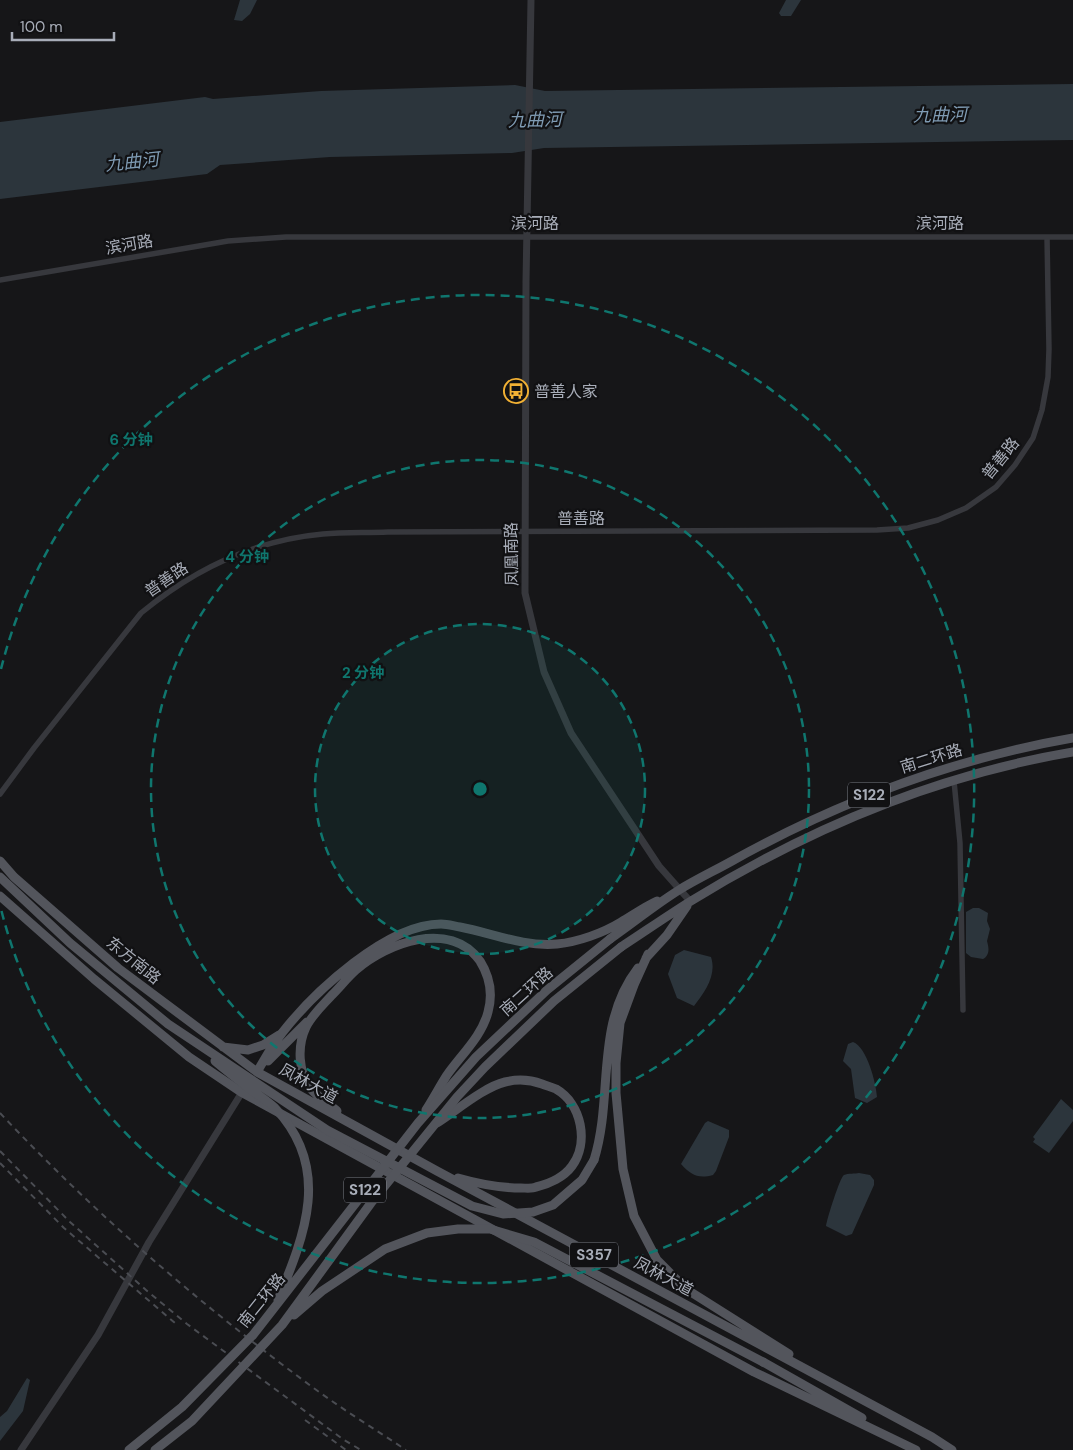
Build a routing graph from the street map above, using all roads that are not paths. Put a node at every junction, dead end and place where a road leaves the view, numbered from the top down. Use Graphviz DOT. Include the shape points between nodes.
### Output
graph roads {
  1 [pos="532,0"];
  2 [pos="527,237"];
  3 [pos="1047,237"];
  4 [pos="1073,237"];
  5 [pos="0,280"];
  6 [pos="524,532"];
  7 [pos="1073,738"];
  8 [pos="1073,752"];
  9 [pos="954,781"];
  10 [pos="0,794"];
  11 [pos="0,861"];
  12 [pos="0,877"];
  13 [pos="679,890"];
  14 [pos="0,896"];
  15 [pos="690,901"];
  16 [pos="648,954"];
  17 [pos="963,1010"];
  18 [pos="316,1012"];
  19 [pos="168,1024"];
  20 [pos="281,1034"];
  21 [pos="222,1047"];
  22 [pos="257,1072"];
  23 [pos="241,1092"];
  24 [pos="350,1123"];
  25 [pos="418,1123"];
  26 [pos="433,1126"];
  27 [pos="437,1171"];
  28 [pos="273,1312"];
  29 [pos="282,1325"];
  30 [pos="932,1437"];
  31 [pos="21,1450"];
  32 [pos="129,1450"];
  33 [pos="154,1450"];
  34 [pos="917,1450"];
  35 [pos="952,1450"];
  1 -- 2 [label="street, 凤凰南路"];
  2 -- 3 [label="street, 滨河路"];
  2 -- 5 [label="street, 滨河路" via="286,237 228,241"];
  2 -- 6 [label="street, 凤凰南路"];
  3 -- 4 [label="street, 滨河路"];
  3 -- 6 [label="street, 普善路" via="1050,349 1042,410 1033,438 1015,465 996,487 966,508 908,528 877,530"];
  6 -- 10 [label="street, 普善路" via="322,534 261,546 222,561 164,594 141,612"];
  6 -- 13 [label="street, 凤凰南路" via="525,593 544,672 571,733 659,866"];
  7 -- 13 [label="main road, 南二环路 / S122" via="977,760 886,788 796,827"];
  8 -- 9 [label="main road, 南二环路 / S122" via="1046,756"];
  9 -- 15 [label="main road, 南二环路 / S122" via="847,818 760,861"];
  9 -- 17 [label="street" via="960,843"];
  11 -- 21 [label="main road, 东方南路" via="118,968"];
  12 -- 19 [label="main road, bridge" via="70,943"];
  13 -- 15 [label="street, 凤凰南路"];
  13 -- 20 [label="main road" via="590,936 557,944 512,940 441,924 411,928 339,973"];
  13 -- 25 [label="main road, 南二环路 / S122, bridge" via="610,939 547,990 483,1050"];
  14 -- 23 [label="main road" via="94,980 181,1051"];
  15 -- 16 [label="main road" via="667,935"];
  15 -- 26 [label="main road, 南二环路 / S122, bridge" via="621,947 554,1001 485,1067"];
  16 -- 19 [label="main road, bridge" via="628,981 612,1022 606,1064 604,1120 594,1160 582,1180 553,1205 533,1212 503,1214 472,1206 327,1130"];
  16 -- 30 [label="main road" via="620,1023 616,1064 623,1169 634,1216 657,1260 686,1289 724,1314"];
  18 -- 22 [label="main road"];
  18 -- 24 [label="main road" via="306,1028 300,1051 301,1067 311,1088"];
  18 -- 25 [label="main road, bridge" via="356,970 388,949 420,939 444,938 462,945 477,957 487,972 491,992 488,1012 478,1033"];
  19 -- 28 [label="main road, bridge" via="274,1107 300,1143 307,1165 309,1194 305,1222"];
  20 -- 21 [label="main road" via="248,1050"];
  20 -- 22 [label="main road"];
  21 -- 22 [label="main road, 东方南路"];
  22 -- 23 [label="street"];
  22 -- 24 [label="main road, 凤林大道 / S357"];
  23 -- 31 [label="street" via="149,1242 98,1335"];
  23 -- 34 [label="main road, S357" via="754,1372"];
  24 -- 27 [label="main road, 凤林大道 / S357"];
  25 -- 28 [label="main road, 南二环路 / S122, bridge"];
  26 -- 27 [label="main road, bridge" via="477,1095 505,1082 530,1080 557,1089 570,1102 579,1117 582,1134 572,1166 556,1180 535,1188 479,1184"];
  26 -- 29 [label="main road, 南二环路 / S122, bridge" via="371,1203"];
  27 -- 30 [label="main road, 凤林大道 / S357"];
  28 -- 32 [label="main road, 南二环路 / S122, bridge" via="182,1407"];
  29 -- 33 [label="main road, 南二环路 / S122, bridge" via="192,1421"];
  29 -- 34 [label="main road, bridge" via="322,1291 386,1249 427,1233 490,1229 534,1242 763,1362"];
  30 -- 35 [label="main road, 凤林大道 / S357"];
}
